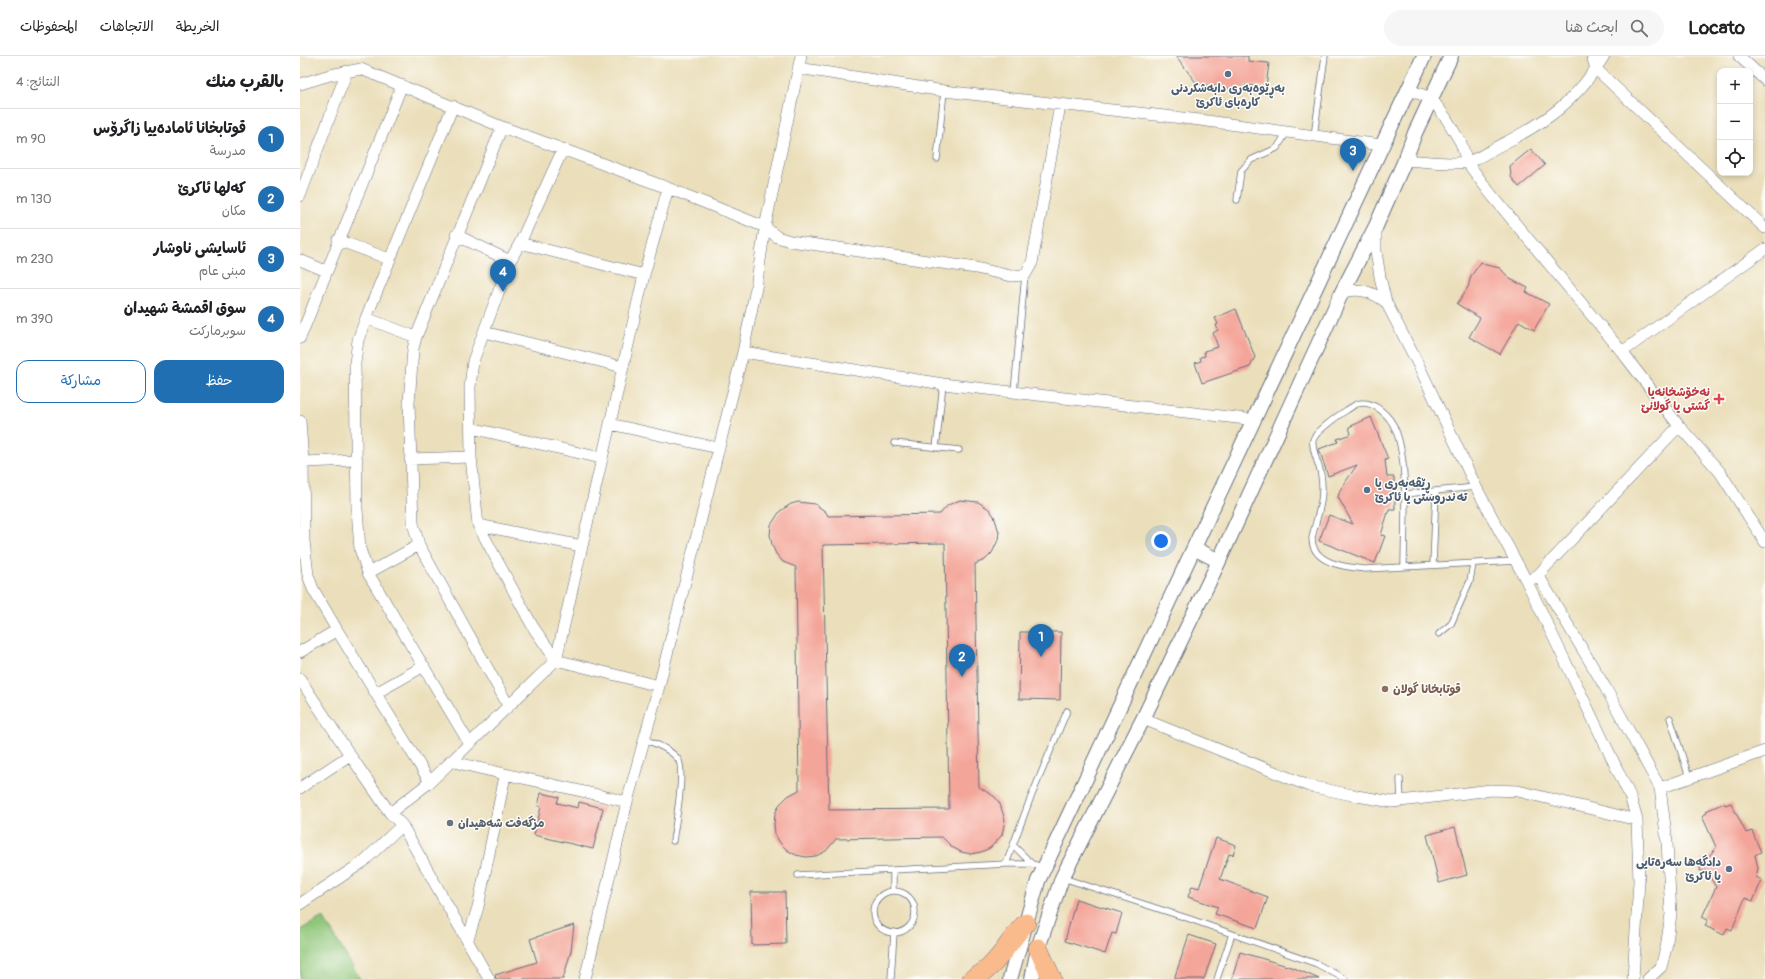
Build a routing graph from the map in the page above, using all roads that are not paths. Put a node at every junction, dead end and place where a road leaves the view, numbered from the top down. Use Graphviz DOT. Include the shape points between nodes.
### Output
graph roads {
  1 [pos="801,56"];
  2 [pos="1325,56"];
  3 [pos="1424,56"];
  4 [pos="1451,56"];
  5 [pos="1592,56"];
  6 [pos="1604,56"];
  7 [pos="1739,56"];
  8 [pos="798,68"];
  9 [pos="1596,69"];
  10 [pos="347,71"];
  11 [pos="1765,80"];
  12 [pos="300,84"];
  13 [pos="402,85"];
  14 [pos="1408,90"];
  15 [pos="944,91"];
  16 [pos="1431,98"];
  17 [pos="1060,105"];
  18 [pos="453,106"];
  19 [pos="502,127"];
  20 [pos="1287,132"];
  21 [pos="1314,136"];
  22 [pos="1381,145"];
  23 [pos="564,149"];
  24 [pos="937,159"];
  25 [pos="1405,160"];
  26 [pos="1467,162"];
  27 [pos="668,188"];
  28 [pos="300,196"];
  29 [pos="1237,200"];
  30 [pos="1763,221"];
  31 [pos="1376,226"];
  32 [pos="765,227"];
  33 [pos="456,235"];
  34 [pos="338,240"];
  35 [pos="520,243"];
  36 [pos="1765,249"];
  37 [pos="389,259"];
  38 [pos="300,260"];
  39 [pos="510,261"];
  40 [pos="326,270"];
  41 [pos="644,274"];
  42 [pos="1025,275"];
  43 [pos="1342,292"];
  44 [pos="1386,302"];
  45 [pos="366,318"];
  46 [pos="484,332"];
  47 [pos="416,336"];
  48 [pos="300,338"];
  49 [pos="743,352"];
  50 [pos="1622,352"];
  51 [pos="623,367"];
  52 [pos="943,384"];
  53 [pos="1014,392"];
  54 [pos="1255,420"];
  55 [pos="300,421"];
  56 [pos="610,424"];
  57 [pos="1679,426"];
  58 [pos="470,428"];
  59 [pos="894,443"];
  60 [pos="718,448"];
  61 [pos="936,448"];
  62 [pos="959,450"];
  63 [pos="470,457"];
  64 [pos="601,458"];
  65 [pos="410,459"];
  66 [pos="357,460"];
  67 [pos="303,462"];
  68 [pos="1476,487"];
  69 [pos="1436,491"];
  70 [pos="1404,494"];
  71 [pos="478,525"];
  72 [pos="1765,542"];
  73 [pos="419,545"];
  74 [pos="582,546"];
  75 [pos="1194,548"];
  76 [pos="1219,561"];
  77 [pos="1516,561"];
  78 [pos="1433,564"];
  79 [pos="1473,564"];
  80 [pos="1404,567"];
  81 [pos="368,573"];
  82 [pos="1538,575"];
  83 [pos="1526,582"];
  84 [pos="337,630"];
  85 [pos="1439,634"];
  86 [pos="300,652"];
  87 [pos="556,660"];
  88 [pos="424,666"];
  89 [pos="300,679"];
  90 [pos="659,686"];
  91 [pos="376,693"];
  92 [pos="508,705"];
  93 [pos="1067,711"];
  94 [pos="1670,718"];
  95 [pos="1143,719"];
  96 [pos="644,739"];
  97 [pos="469,743"];
  98 [pos="1765,751"];
  99 [pos="350,756"];
  100 [pos="450,762"];
  101 [pos="505,776"];
  102 [pos="1689,777"];
  103 [pos="1400,778"];
  104 [pos="430,782"];
  105 [pos="300,788"];
  106 [pos="1660,788"];
  107 [pos="1401,801"];
  108 [pos="627,802"];
  109 [pos="390,813"];
  110 [pos="1637,820"];
  111 [pos="402,826"];
  112 [pos="673,841"];
  113 [pos="1013,845"];
  114 [pos="1006,864"];
  115 [pos="1038,866"];
  116 [pos="893,870"];
  117 [pos="798,875"];
  118 [pos="1062,878"];
  119 [pos="893,891"];
  120 [pos="300,904"];
  121 [pos="1026,923"];
  122 [pos="894,932"];
  123 [pos="1232,934"];
  124 [pos="468,939"];
  125 [pos="1038,948"];
  126 [pos="489,979"];
  127 [pos="585,979"];
  128 [pos="891,979"];
  129 [pos="972,979"];
  130 [pos="1010,979"];
  131 [pos="1032,979"];
  132 [pos="1052,979"];
  133 [pos="1217,979"];
  134 [pos="1345,979"];
  135 [pos="1633,979"];
  136 [pos="1648,979"];
  1 -- 8 [label="street"];
  2 -- 21 [label="lane"];
  3 -- 14 [label="street"];
  4 -- 16 [label="street"];
  5 -- 9 [label="street"];
  6 -- 9 [label="street"];
  7 -- 11 [label="street"];
  8 -- 15 [label="street"];
  8 -- 32 [label="street"];
  9 -- 26 [label="street" via="1577,93 1534,128"];
  9 -- 30 [label="street"];
  10 -- 12 [label="street"];
  10 -- 13 [label="street" via="361,69"];
  10 -- 28 [label="street"];
  13 -- 18 [label="street"];
  13 -- 34 [label="street"];
  14 -- 16 [label="street"];
  14 -- 22 [label="street"];
  15 -- 17 [label="street"];
  15 -- 24 [label="lane"];
  16 -- 25 [label="street" via="1414,132"];
  16 -- 26 [label="street" via="1461,143"];
  17 -- 20 [label="street"];
  17 -- 42 [label="street" via="1032,263"];
  18 -- 19 [label="street"];
  18 -- 37 [label="street"];
  19 -- 23 [label="street"];
  19 -- 33 [label="street"];
  20 -- 21 [label="street"];
  20 -- 29 [label="lane" via="1277,148 1251,160 1242,171"];
  21 -- 22 [label="street"];
  22 -- 54 [label="street"];
  23 -- 27 [label="street"];
  23 -- 35 [label="street"];
  25 -- 26 [label="street"];
  25 -- 31 [label="street"];
  26 -- 50 [label="street" via="1523,235"];
  27 -- 32 [label="street"];
  27 -- 41 [label="street"];
  31 -- 43 [label="street"];
  31 -- 44 [label="street" via="1376,251"];
  32 -- 42 [label="street" via="777,237 790,241 976,268 1011,276"];
  32 -- 49 [label="street"];
  33 -- 39 [label="street"];
  33 -- 47 [label="street"];
  34 -- 37 [label="street"];
  34 -- 40 [label="street"];
  35 -- 39 [label="street"];
  35 -- 41 [label="street"];
  36 -- 50 [label="street"];
  37 -- 45 [label="street"];
  38 -- 40 [label="street"];
  39 -- 46 [label="street"];
  40 -- 48 [label="street"];
  41 -- 51 [label="street"];
  42 -- 53 [label="lane"];
  43 -- 44 [label="street" via="1365,291"];
  43 -- 76 [label="street"];
  44 -- 68 [label="street"];
  45 -- 47 [label="street"];
  45 -- 66 [label="street" via="358,340 355,363"];
  46 -- 51 [label="street"];
  46 -- 58 [label="street" via="473,361"];
  47 -- 65 [label="street" via="409,403"];
  49 -- 52 [label="street"];
  49 -- 60 [label="street"];
  50 -- 57 [label="street"];
  51 -- 56 [label="street"];
  52 -- 53 [label="street"];
  52 -- 61 [label="lane"];
  53 -- 54 [label="street"];
  54 -- 75 [label="street"];
  55 -- 67 [label="street"];
  56 -- 60 [label="street"];
  56 -- 64 [label="street"];
  57 -- 72 [label="street" via="1720,472"];
  57 -- 82 [label="street"];
  58 -- 63 [label="street"];
  58 -- 64 [label="street"];
  59 -- 61 [label="lane"];
  60 -- 90 [label="street"];
  61 -- 62 [label="lane"];
  63 -- 65 [label="street"];
  63 -- 71 [label="street"];
  64 -- 74 [label="street"];
  65 -- 73 [label="street" via="413,523"];
  66 -- 67 [label="street"];
  66 -- 81 [label="street" via="360,549"];
  67 -- 84 [label="street" via="304,541 308,575 313,589"];
  68 -- 69 [label="lane"];
  68 -- 77 [label="street"];
  69 -- 70 [label="lane"];
  69 -- 78 [label="lane"];
  70 -- 80 [label="lane"];
  70 -- 80 [label="lane" via="1402,458 1396,430 1383,411 1371,404 1358,403 1316,434 1313,444 1321,475 1322,503 1312,538 1315,551 1322,558 1346,567"];
  71 -- 74 [label="street"];
  71 -- 87 [label="street" via="533,627"];
  73 -- 81 [label="street"];
  73 -- 92 [label="street"];
  74 -- 87 [label="street"];
  75 -- 76 [label="street"];
  75 -- 115 [label="street"];
  76 -- 95 [label="street"];
  77 -- 79 [label="lane"];
  77 -- 83 [label="street"];
  78 -- 79 [label="lane"];
  78 -- 80 [label="lane"];
  79 -- 85 [label="lane" via="1470,581 1451,624"];
  81 -- 88 [label="street"];
  82 -- 83 [label="street"];
  82 -- 106 [label="street" via="1606,687"];
  83 -- 110 [label="street" via="1618,768"];
  84 -- 86 [label="street"];
  84 -- 91 [label="street"];
  87 -- 90 [label="street"];
  87 -- 92 [label="street"];
  88 -- 91 [label="street"];
  88 -- 97 [label="street"];
  89 -- 99 [label="street"];
  90 -- 96 [label="street"];
  91 -- 104 [label="street"];
  92 -- 97 [label="street"];
  93 -- 113 [label="lane"];
  94 -- 102 [label="lane"];
  95 -- 107 [label="street" via="1309,786 1392,802"];
  95 -- 118 [label="street"];
  96 -- 108 [label="street"];
  96 -- 112 [label="lane" via="671,752 679,761 682,772"];
  97 -- 100 [label="street"];
  98 -- 102 [label="street"];
  99 -- 105 [label="street"];
  99 -- 109 [label="street"];
  100 -- 101 [label="street"];
  100 -- 104 [label="street"];
  101 -- 108 [label="street" via="570,787"];
  101 -- 124 [label="street" via="478,907"];
  102 -- 106 [label="street"];
  103 -- 107 [label="lane"];
  104 -- 109 [label="street"];
  106 -- 136 [label="street" via="1667,842 1671,914 1661,967"];
  107 -- 110 [label="street" via="1491,790 1518,791"];
  108 -- 127 [label="street"];
  109 -- 111 [label="street"];
  110 -- 135 [label="street" via="1639,881"];
  111 -- 120 [label="street" via="363,862"];
  111 -- 124 [label="street"];
  113 -- 114 [label="lane"];
  113 -- 115 [label="lane"];
  114 -- 115 [label="lane"];
  114 -- 116 [label="lane"];
  115 -- 121 [label="street" via="1038,881"];
  116 -- 117 [label="lane"];
  116 -- 119 [label="lane"];
  118 -- 123 [label="lane"];
  118 -- 125 [label="street"];
  119 -- 122 [label="lane" via="881,895 873,912 882,929"];
  119 -- 122 [label="lane" via="901,892 912,901 914,915 907,928"];
  121 -- 129 [label="highway" via="993,964"];
  121 -- 130 [label="street"];
  122 -- 128 [label="lane"];
  123 -- 133 [label="lane"];
  123 -- 134 [label="lane" via="1317,964"];
  124 -- 126 [label="street"];
  125 -- 131 [label="street"];
  125 -- 132 [label="highway"];
}
